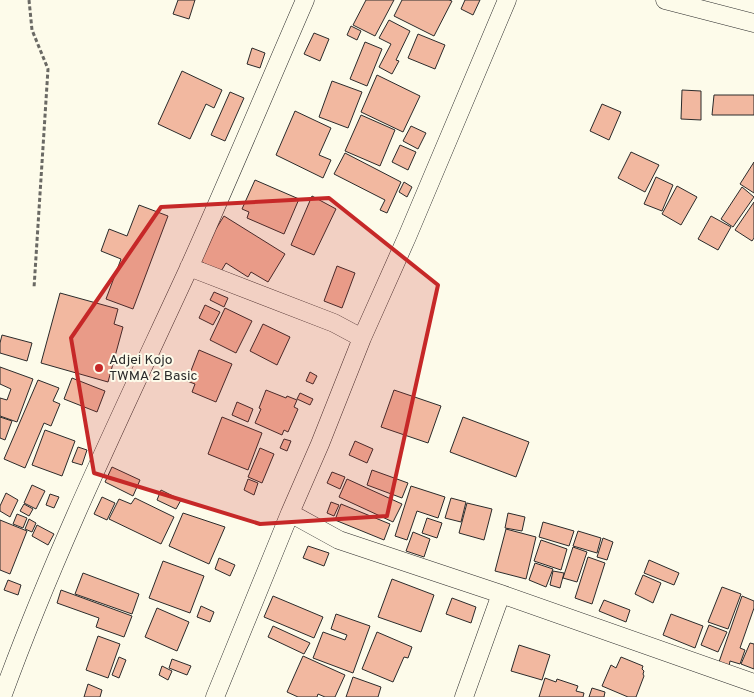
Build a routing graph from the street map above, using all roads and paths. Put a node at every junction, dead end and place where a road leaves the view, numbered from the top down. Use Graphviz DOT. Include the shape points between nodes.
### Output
graph roads {
  1 [pos="29,0"];
  2 [pos="304,0"];
  3 [pos="507,0"];
  4 [pos="665,0"];
  5 [pos="754,23"];
  6 [pos="189,267"];
  7 [pos="34,288"];
  8 [pos="362,338"];
  9 [pos="290,513"];
  10 [pos="502,594"];
  11 [pos="754,683"];
  12 [pos="2,697"];
  13 [pos="214,697"];
  14 [pos="464,697"];
  1 -- 7 [label="path" via="32,30 48,69"];
  2 -- 6 [label="street"];
  3 -- 8 [label="street"];
  4 -- 5 [label="street"];
  6 -- 8 [label="street" via="334,323"];
  6 -- 12 [label="street" via="101,457"];
  8 -- 9 [label="street"];
  9 -- 10 [label="street" via="339,540"];
  9 -- 13 [label="street"];
  10 -- 11 [label="street"];
  10 -- 14 [label="street"];
}
